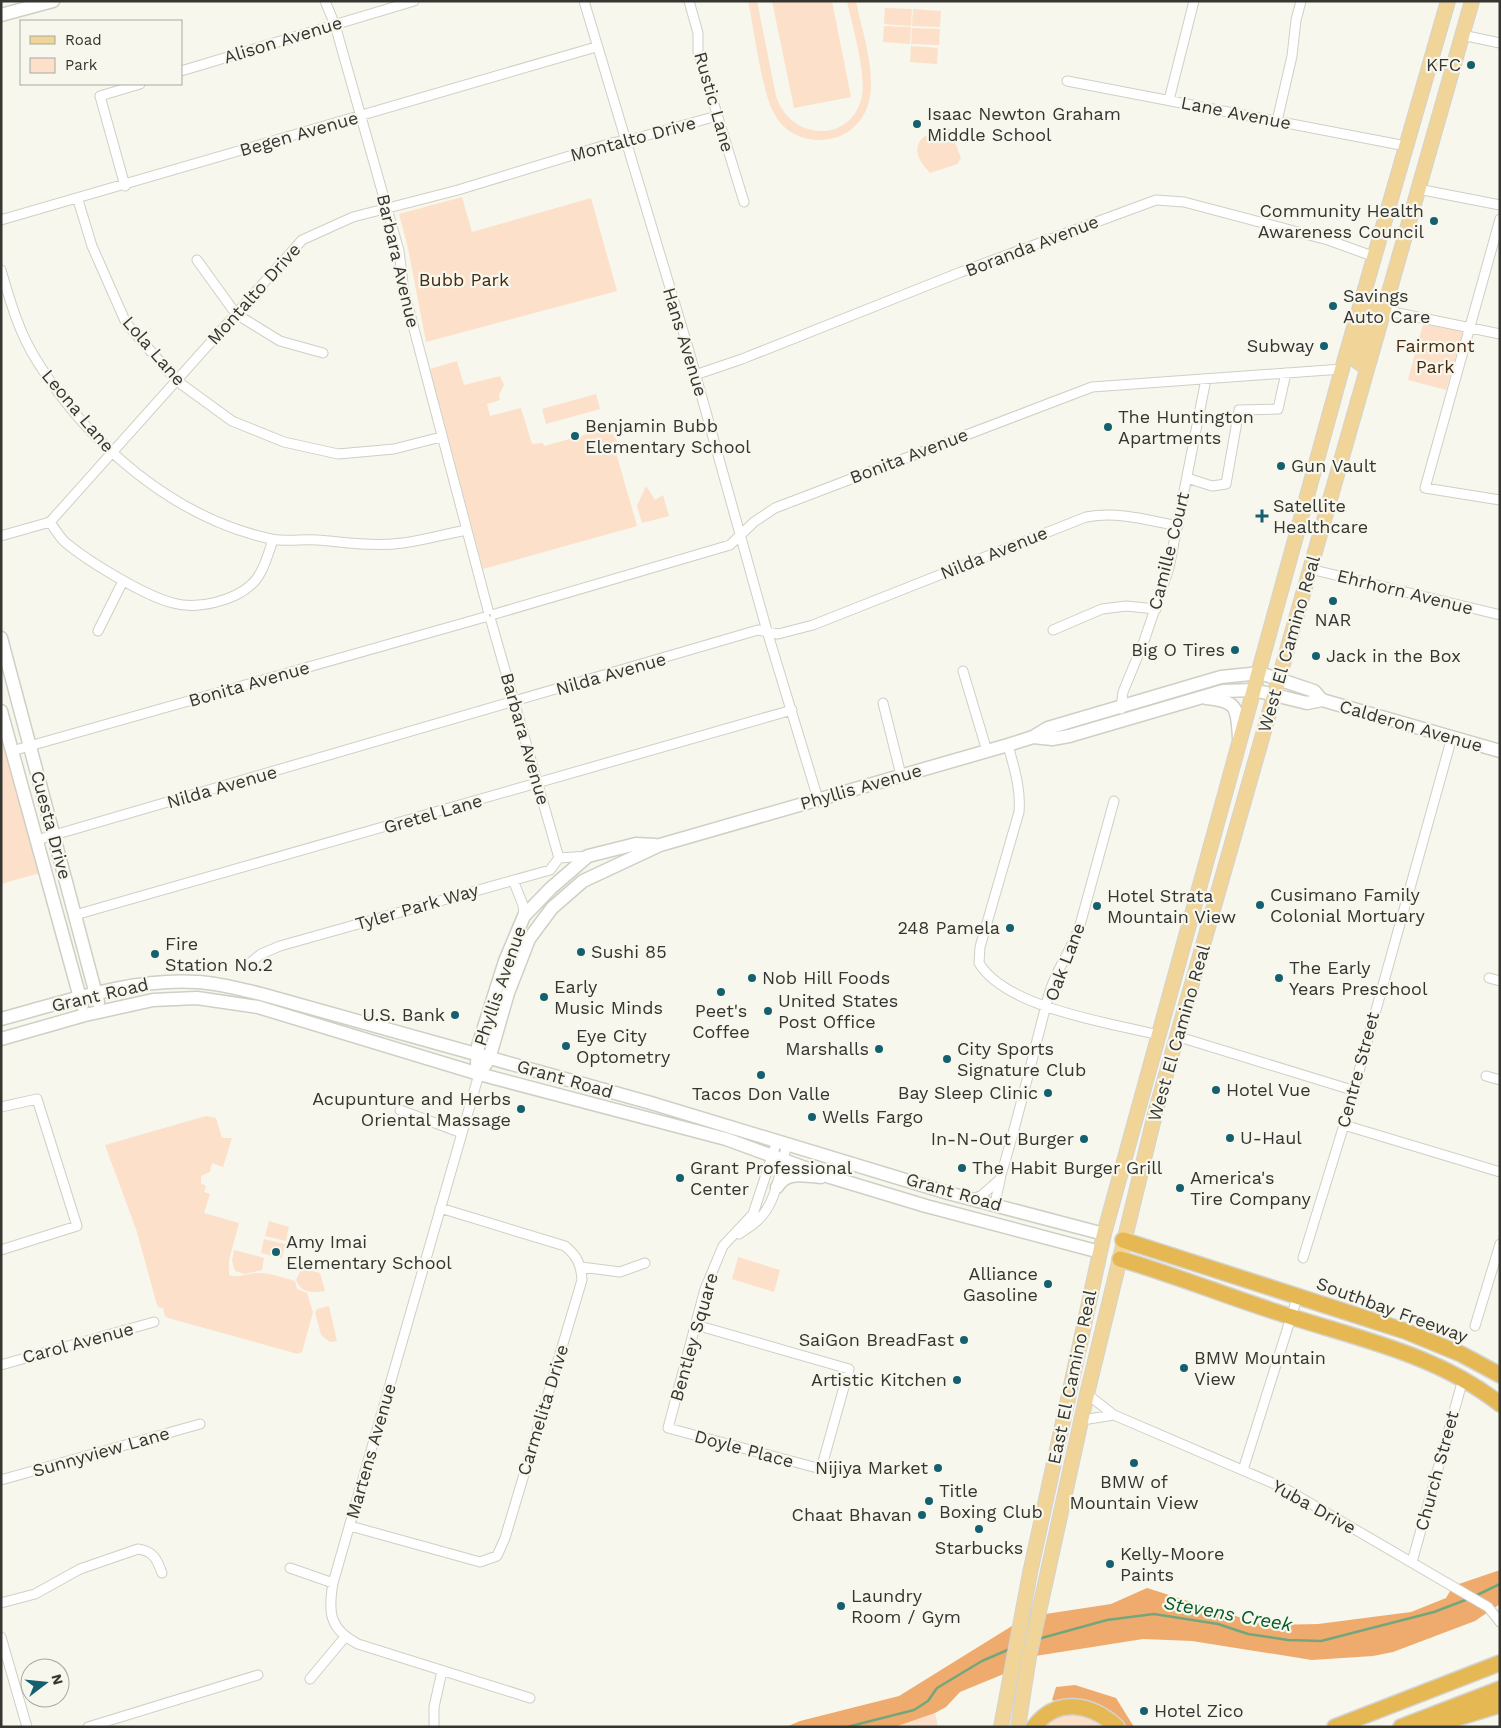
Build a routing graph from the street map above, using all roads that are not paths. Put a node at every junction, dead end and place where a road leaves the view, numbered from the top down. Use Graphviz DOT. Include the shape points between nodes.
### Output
graph roads {
  1 [pos="54,1"];
  2 [pos="325,1"];
  3 [pos="414,1"];
  4 [pos="584,1"];
  5 [pos="689,1"];
  6 [pos="1194,1"];
  7 [pos="1301,1"];
  8 [pos="1448,1"];
  9 [pos="1472,1"];
  10 [pos="1,15"];
  11 [pos="335,25"];
  12 [pos="1462,35"];
  13 [pos="1500,43"];
  14 [pos="596,47"];
  15 [pos="182,71"];
  16 [pos="1067,81"];
  17 [pos="137,85"];
  18 [pos="1169,100"];
  19 [pos="361,116"];
  20 [pos="716,116"];
  21 [pos="1277,121"];
  22 [pos="626,140"];
  23 [pos="1406,146"];
  24 [pos="124,186"];
  25 [pos="1418,188"];
  26 [pos="78,200"];
  27 [pos="744,202"];
  28 [pos="1500,205"];
  29 [pos="388,209"];
  30 [pos="1500,219"];
  31 [pos="1,220"];
  32 [pos="1375,257"];
  33 [pos="197,260"];
  34 [pos="1,270"];
  35 [pos="1365,291"];
  36 [pos="1383,310"];
  37 [pos="236,314"];
  38 [pos="1470,328"];
  39 [pos="1500,334"];
  40 [pos="323,353"];
  41 [pos="1367,368"];
  42 [pos="1342,369"];
  43 [pos="1286,373"];
  44 [pos="695,374"];
  45 [pos="1206,378"];
  46 [pos="177,381"];
  47 [pos="441,437"];
  48 [pos="112,454"];
  49 [pos="1187,478"];
  50 [pos="1500,500"];
  51 [pos="1327,509"];
  52 [pos="50,522"];
  53 [pos="1178,526"];
  54 [pos="466,530"];
  55 [pos="1,536"];
  56 [pos="740,536"];
  57 [pos="273,540"];
  58 [pos="1310,570"];
  59 [pos="123,581"];
  60 [pos="1156,609"];
  61 [pos="490,615"];
  62 [pos="1500,615"];
  63 [pos="1053,630"];
  64 [pos="98,631"];
  65 [pos="767,631"];
  66 [pos="1,638"];
  67 [pos="963,671"];
  68 [pos="1260,673"];
  69 [pos="1278,679"];
  70 [pos="1254,690"];
  71 [pos="1274,696"];
  72 [pos="1196,698"];
  73 [pos="1322,700"];
  74 [pos="515,702"];
  75 [pos="883,703"];
  76 [pos="1121,706"];
  77 [pos="792,710"];
  78 [pos="1,711"];
  79 [pos="1121,720"];
  80 [pos="1033,737"];
  81 [pos="1452,737"];
  82 [pos="1240,743"];
  83 [pos="1008,745"];
  84 [pos="30,746"];
  85 [pos="12,751"];
  86 [pos="987,751"];
  87 [pos="1500,751"];
  88 [pos="901,776"];
  89 [pos="538,784"];
  90 [pos="818,799"];
  91 [pos="1114,801"];
  92 [pos="54,836"];
  93 [pos="37,840"];
  94 [pos="660,845"];
  95 [pos="588,856"];
  96 [pos="559,858"];
  97 [pos="513,880"];
  98 [pos="75,915"];
  99 [pos="524,916"];
  100 [pos="245,967"];
  101 [pos="1489,978"];
  102 [pos="1500,981"];
  103 [pos="96,994"];
  104 [pos="80,998"];
  105 [pos="1048,1007"];
  106 [pos="101,1011"];
  107 [pos="85,1015"];
  108 [pos="1,1019"];
  109 [pos="1159,1035"];
  110 [pos="1176,1036"];
  111 [pos="1,1039"];
  112 [pos="476,1056"];
  113 [pos="489,1059"];
  114 [pos="479,1074"];
  115 [pos="1486,1076"];
  116 [pos="1500,1080"];
  117 [pos="1352,1090"];
  118 [pos="1,1107"];
  119 [pos="400,1110"];
  120 [pos="1344,1125"];
  121 [pos="462,1133"];
  122 [pos="782,1142"];
  123 [pos="778,1157"];
  124 [pos="1500,1172"];
  125 [pos="830,1177"];
  126 [pos="1000,1180"];
  127 [pos="777,1187"];
  128 [pos="995,1204"];
  129 [pos="440,1208"];
  130 [pos="979,1210"];
  131 [pos="1104,1234"];
  132 [pos="1123,1240"];
  133 [pos="1500,1244"];
  134 [pos="723,1246"];
  135 [pos="1,1250"];
  136 [pos="1100,1252"];
  137 [pos="1303,1258"];
  138 [pos="1120,1259"];
  139 [pos="645,1263"];
  140 [pos="581,1267"];
  141 [pos="1298,1295"];
  142 [pos="1291,1317"];
  143 [pos="154,1322"];
  144 [pos="696,1325"];
  145 [pos="1475,1326"];
  146 [pos="1,1364"];
  147 [pos="1500,1375"];
  148 [pos="1463,1379"];
  149 [pos="1087,1394"];
  150 [pos="1500,1404"];
  151 [pos="1065,1412"];
  152 [pos="1114,1415"];
  153 [pos="1082,1420"];
  154 [pos="200,1424"];
  155 [pos="668,1428"];
  156 [pos="1243,1470"];
  157 [pos="1,1480"];
  158 [pos="1065,1496"];
  159 [pos="1046,1500"];
  160 [pos="350,1526"];
  161 [pos="1054,1548"];
  162 [pos="1412,1562"];
  163 [pos="290,1568"];
  164 [pos="162,1573"];
  165 [pos="333,1583"];
  166 [pos="1,1603"];
  167 [pos="1500,1622"];
  168 [pos="1,1637"];
  169 [pos="345,1637"];
  170 [pos="1500,1663"];
  171 [pos="442,1671"];
  172 [pos="258,1675"];
  173 [pos="310,1679"];
  174 [pos="1500,1689"];
  175 [pos="530,1698"];
  176 [pos="1500,1705"];
  177 [pos="27,1727"];
  178 [pos="88,1727"];
  179 [pos="434,1727"];
  180 [pos="1001,1727"];
  181 [pos="1018,1727"];
  182 [pos="1034,1727"];
  183 [pos="1117,1727"];
  184 [pos="1335,1727"];
  185 [pos="1401,1727"];
  186 [pos="1428,1727"];
  1 -- 10 [label="main road"];
  2 -- 11 [label="street, Barbara Avenue"];
  3 -- 11 [label="street, Alison Avenue"];
  4 -- 14 [label="street, Hans Avenue"];
  5 -- 20 [label="street, Rustic Lane" via="698,33 698,52"];
  6 -- 18 [label="street"];
  7 -- 21 [label="street"];
  8 -- 23 [label="main road, West El Camino Real"];
  9 -- 12 [label="main road, West El Camino Real"];
  11 -- 15 [label="street, Alison Avenue"];
  11 -- 19 [label="street, Barbara Avenue"];
  12 -- 13 [label="street"];
  12 -- 25 [label="main road, West El Camino Real"];
  14 -- 19 [label="street, Begen Avenue"];
  14 -- 22 [label="street, Hans Avenue"];
  16 -- 18 [label="street, Lane Avenue"];
  17 -- 24 [label="street" via="100,96"];
  18 -- 21 [label="street, Lane Avenue"];
  19 -- 24 [label="street, Begen Avenue"];
  19 -- 29 [label="street, Barbara Avenue"];
  20 -- 22 [label="street, Montalto Drive"];
  20 -- 27 [label="street, Rustic Lane"];
  21 -- 23 [label="street, Lane Avenue"];
  22 -- 29 [label="street, Montalto Drive"];
  22 -- 44 [label="street, Hans Avenue"];
  23 -- 32 [label="main road, West El Camino Real"];
  24 -- 26 [label="street, Begen Avenue"];
  25 -- 28 [label="street"];
  25 -- 36 [label="main road, West El Camino Real"];
  26 -- 31 [label="street, Begen Avenue"];
  26 -- 46 [label="street, Lola Lane" via="92,246 126,323"];
  29 -- 37 [label="street, Montalto Drive" via="353,217 302,240"];
  29 -- 47 [label="street, Barbara Avenue" via="399,251 404,291"];
  30 -- 38 [label="street"];
  32 -- 35 [label="main road, West El Camino Real"];
  32 -- 44 [label="street, Boranda Avenue" via="1328,240 1184,202 1156,200 961,272 742,359"];
  33 -- 37 [label="street"];
  34 -- 48 [label="street, Leona Lane" via="15,318 36,360 59,394"];
  35 -- 41 [label="main road" via="1374,304 1358,362"];
  35 -- 42 [label="main road, West El Camino Real"];
  36 -- 38 [label="street"];
  36 -- 41 [label="main road, West El Camino Real"];
  37 -- 40 [label="street" via="280,341"];
  37 -- 46 [label="street, Montalto Drive"];
  38 -- 39 [label="street"];
  38 -- 50 [label="street" via="1425,488"];
  41 -- 51 [label="main road, West El Camino Real"];
  42 -- 43 [label="street, Bonita Avenue"];
  42 -- 51 [label="main road" via="1354,378 1322,496"];
  42 -- 68 [label="main road, West El Camino Real"];
  43 -- 45 [label="street, Bonita Avenue"];
  43 -- 49 [label="street" via="1278,409 1239,410 1226,484 1212,486"];
  44 -- 56 [label="street, Hans Avenue"];
  45 -- 49 [label="street, Camille Court"];
  45 -- 56 [label="street, Bonita Avenue" via="1113,384 1078,391 775,508"];
  46 -- 47 [label="street, Lola Lane" via="232,421 284,442 338,454 394,450"];
  46 -- 48 [label="street, Montalto Drive"];
  47 -- 54 [label="street, Barbara Avenue"];
  48 -- 52 [label="street, Montalto Drive"];
  48 -- 57 [label="street, Leona Lane" via="167,495 213,520"];
  49 -- 53 [label="street, Camille Court"];
  51 -- 58 [label="main road, West El Camino Real"];
  52 -- 55 [label="street"];
  52 -- 59 [label="street" via="66,542"];
  53 -- 60 [label="street, Camille Court"];
  53 -- 65 [label="street, Nilda Avenue" via="1127,515 1086,517 813,625 778,634"];
  54 -- 57 [label="street, Leona Lane" via="402,543 357,545 317,540"];
  54 -- 61 [label="street, Barbara Avenue"];
  56 -- 61 [label="street, Bonita Avenue" via="730,545"];
  56 -- 65 [label="street, Hans Avenue"];
  57 -- 59 [label="street" via="268,558 253,584 217,601 196,605 173,603"];
  58 -- 62 [label="street, Ehrhorn Avenue"];
  58 -- 69 [label="main road, West El Camino Real"];
  59 -- 64 [label="street"];
  60 -- 63 [label="street" via="1126,606 1102,610"];
  60 -- 76 [label="street, Camille Court" via="1123,692"];
  61 -- 74 [label="street, Barbara Avenue"];
  61 -- 84 [label="street, Bonita Avenue"];
  65 -- 74 [label="street, Nilda Avenue" via="758,630"];
  65 -- 77 [label="street, Hans Avenue"];
  66 -- 84 [label="main road, Cuesta Drive"];
  67 -- 86 [label="street"];
  68 -- 69 [label="main road, Phyllis Avenue"];
  68 -- 70 [label="main road, West El Camino Real"];
  68 -- 76 [label="main road, Phyllis Avenue" via="1221,677"];
  69 -- 71 [label="main road, West El Camino Real"];
  69 -- 73 [label="main road, Calderon Avenue" via="1314,691"];
  70 -- 71 [label="main road, Phyllis Avenue"];
  70 -- 72 [label="main road, Phyllis Avenue" via="1222,691"];
  70 -- 82 [label="main road, West El Camino Real"];
  71 -- 73 [label="main road, Calderon Avenue" via="1307,703"];
  71 -- 110 [label="main road, West El Camino Real"];
  72 -- 79 [label="main road, Phyllis Avenue"];
  72 -- 82 [label="main road" via="1226,700 1233,705 1237,712"];
  73 -- 81 [label="main road, Calderon Avenue"];
  74 -- 89 [label="street, Barbara Avenue"];
  74 -- 92 [label="street, Nilda Avenue"];
  75 -- 88 [label="street"];
  76 -- 79 [label="street, Camille Court"];
  76 -- 80 [label="main road, Phyllis Avenue" via="1048,728"];
  77 -- 89 [label="street, Gretel Lane"];
  77 -- 90 [label="street, Hans Avenue"];
  78 -- 85 [label="main road, Cuesta Drive"];
  79 -- 80 [label="main road, Phyllis Avenue" via="1069,736"];
  80 -- 83 [label="main road, Phyllis Avenue"];
  81 -- 87 [label="main road, Calderon Avenue"];
  81 -- 117 [label="street, Centre Street"];
  82 -- 109 [label="main road, West El Camino Real"];
  83 -- 86 [label="main road, Phyllis Avenue"];
  83 -- 105 [label="street" via="1018,779 1019,812 980,947 979,963 992,978 1014,994"];
  84 -- 85 [label="street, Bonita Avenue"];
  84 -- 92 [label="main road, Cuesta Drive"];
  85 -- 93 [label="main road, Cuesta Drive"];
  86 -- 88 [label="main road, Phyllis Avenue"];
  88 -- 90 [label="main road, Phyllis Avenue"];
  89 -- 96 [label="street, Barbara Avenue"];
  89 -- 98 [label="street, Gretel Lane"];
  90 -- 94 [label="main road, Phyllis Avenue"];
  91 -- 105 [label="street, Oak Lane" via="1074,944 1060,964"];
  92 -- 93 [label="street, Nilda Avenue"];
  92 -- 98 [label="main road, Cuesta Drive"];
  93 -- 104 [label="main road, Cuesta Drive"];
  94 -- 95 [label="main road, Phyllis Avenue" via="636,844"];
  94 -- 113 [label="main road, Phyllis Avenue" via="583,880 536,927 519,962"];
  95 -- 96 [label="street"];
  95 -- 99 [label="main road, Phyllis Avenue"];
  96 -- 97 [label="street, Tyler Park Way" via="550,870"];
  97 -- 99 [label="street, Phyllis Avenue"];
  97 -- 100 [label="street, Tyler Park Way" via="280,946 261,954"];
  98 -- 103 [label="main road, Cuesta Drive"];
  99 -- 112 [label="main road, Phyllis Avenue" via="505,961"];
  101 -- 102 [label="street"];
  103 -- 104 [label="main road, Grant Road"];
  103 -- 106 [label="main road, Cuesta Drive"];
  103 -- 112 [label="main road, Grant Road" via="153,982 210,983 261,994"];
  104 -- 107 [label="main road, Cuesta Drive"];
  104 -- 108 [label="main road, Grant Road"];
  105 -- 109 [label="street"];
  105 -- 126 [label="street, Oak Lane"];
  106 -- 107 [label="main road, Grant Road"];
  106 -- 114 [label="main road, Grant Road" via="153,1000 197,998 258,1007"];
  107 -- 111 [label="main road, Grant Road"];
  109 -- 131 [label="main road, West El Camino Real"];
  110 -- 117 [label="street"];
  110 -- 132 [label="main road, West El Camino Real"];
  112 -- 113 [label="main road, Grant Road"];
  112 -- 114 [label="main road, Phyllis Avenue"];
  113 -- 114 [label="main road, Phyllis Avenue"];
  113 -- 122 [label="main road, Grant Road"];
  114 -- 121 [label="street, Martens Avenue"];
  114 -- 123 [label="main road, Grant Road" via="726,1139"];
  115 -- 116 [label="street"];
  117 -- 120 [label="street, Centre Street"];
  118 -- 135 [label="street" via="37,1098 77,1226"];
  119 -- 121 [label="street"];
  120 -- 124 [label="street"];
  120 -- 137 [label="street, Centre Street"];
  121 -- 129 [label="street, Martens Avenue"];
  122 -- 123 [label="street, Bentley Square"];
  122 -- 130 [label="main road, Grant Road"];
  123 -- 125 [label="main road, Grant Road"];
  123 -- 127 [label="street, Bentley Square"];
  123 -- 134 [label="street, Bentley Square" via="752,1214"];
  125 -- 127 [label="main road" via="790,1175"];
  125 -- 130 [label="main road, Grant Road" via="954,1214"];
  126 -- 128 [label="street, Oak Lane"];
  126 -- 130 [label="street"];
  127 -- 134 [label="street, Bentley Square" via="761,1218"];
  128 -- 130 [label="main road"];
  128 -- 131 [label="main road, Grant Road"];
  129 -- 140 [label="street" via="565,1246 576,1256"];
  129 -- 160 [label="street, Martens Avenue"];
  130 -- 136 [label="main road, Grant Road"];
  131 -- 132 [label="main road, Grant Road"];
  131 -- 136 [label="main road, East El Camino Real"];
  132 -- 138 [label="main road, West El Camino Real"];
  132 -- 141 [label="highway, Southbay Freeway"];
  133 -- 145 [label="street"];
  134 -- 144 [label="street, Bentley Square" via="705,1289"];
  136 -- 138 [label="main road, Grant Road"];
  136 -- 151 [label="main road, East El Camino Real"];
  138 -- 142 [label="highway"];
  138 -- 149 [label="main road, East El Camino Real"];
  139 -- 140 [label="street" via="620,1272"];
  140 -- 160 [label="street, Carmelita Drive" via="582,1280 497,1556 480,1562"];
  141 -- 142 [label="street"];
  141 -- 147 [label="highway, Southbay Freeway" via="1405,1330"];
  142 -- 148 [label="highway" via="1396,1348"];
  142 -- 156 [label="street"];
  143 -- 146 [label="street, Carol Avenue"];
  144 -- 155 [label="street, Bentley Square"];
  144 -- 155 [label="street, Doyle Place" via="849,1369 821,1469"];
  148 -- 150 [label="highway"];
  148 -- 162 [label="street, Church Street"];
  149 -- 152 [label="street, Yuba Drive"];
  149 -- 153 [label="main road, East El Camino Real"];
  151 -- 158 [label="main road" via="1073,1420 1061,1478"];
  151 -- 159 [label="main road, East El Camino Real"];
  152 -- 153 [label="street"];
  152 -- 156 [label="street, Yuba Drive"];
  153 -- 158 [label="main road, East El Camino Real"];
  154 -- 157 [label="street, Sunnyview Lane"];
  156 -- 162 [label="street, Yuba Drive" via="1284,1488"];
  158 -- 161 [label="main road, East El Camino Real"];
  159 -- 161 [label="main road" via="1051,1512 1047,1540"];
  159 -- 180 [label="main road, East El Camino Real"];
  160 -- 165 [label="street, Martens Avenue"];
  161 -- 181 [label="main road, East El Camino Real" via="1030,1654"];
  162 -- 167 [label="street, Yuba Drive" via="1488,1607"];
  163 -- 165 [label="street"];
  164 -- 166 [label="street" via="156,1558 147,1550 138,1549 80,1569 36,1594"];
  165 -- 169 [label="street, Martens Avenue" via="329,1606"];
  168 -- 177 [label="street"];
  169 -- 171 [label="street"];
  169 -- 173 [label="street"];
  170 -- 184 [label="highway"];
  171 -- 175 [label="street"];
  171 -- 179 [label="street" via="434,1707"];
  172 -- 178 [label="street"];
  174 -- 185 [label="highway"];
  176 -- 186 [label="highway"];
  182 -- 183 [label="highway" via="1052,1711 1068,1707 1085,1707 1103,1714"];
}
